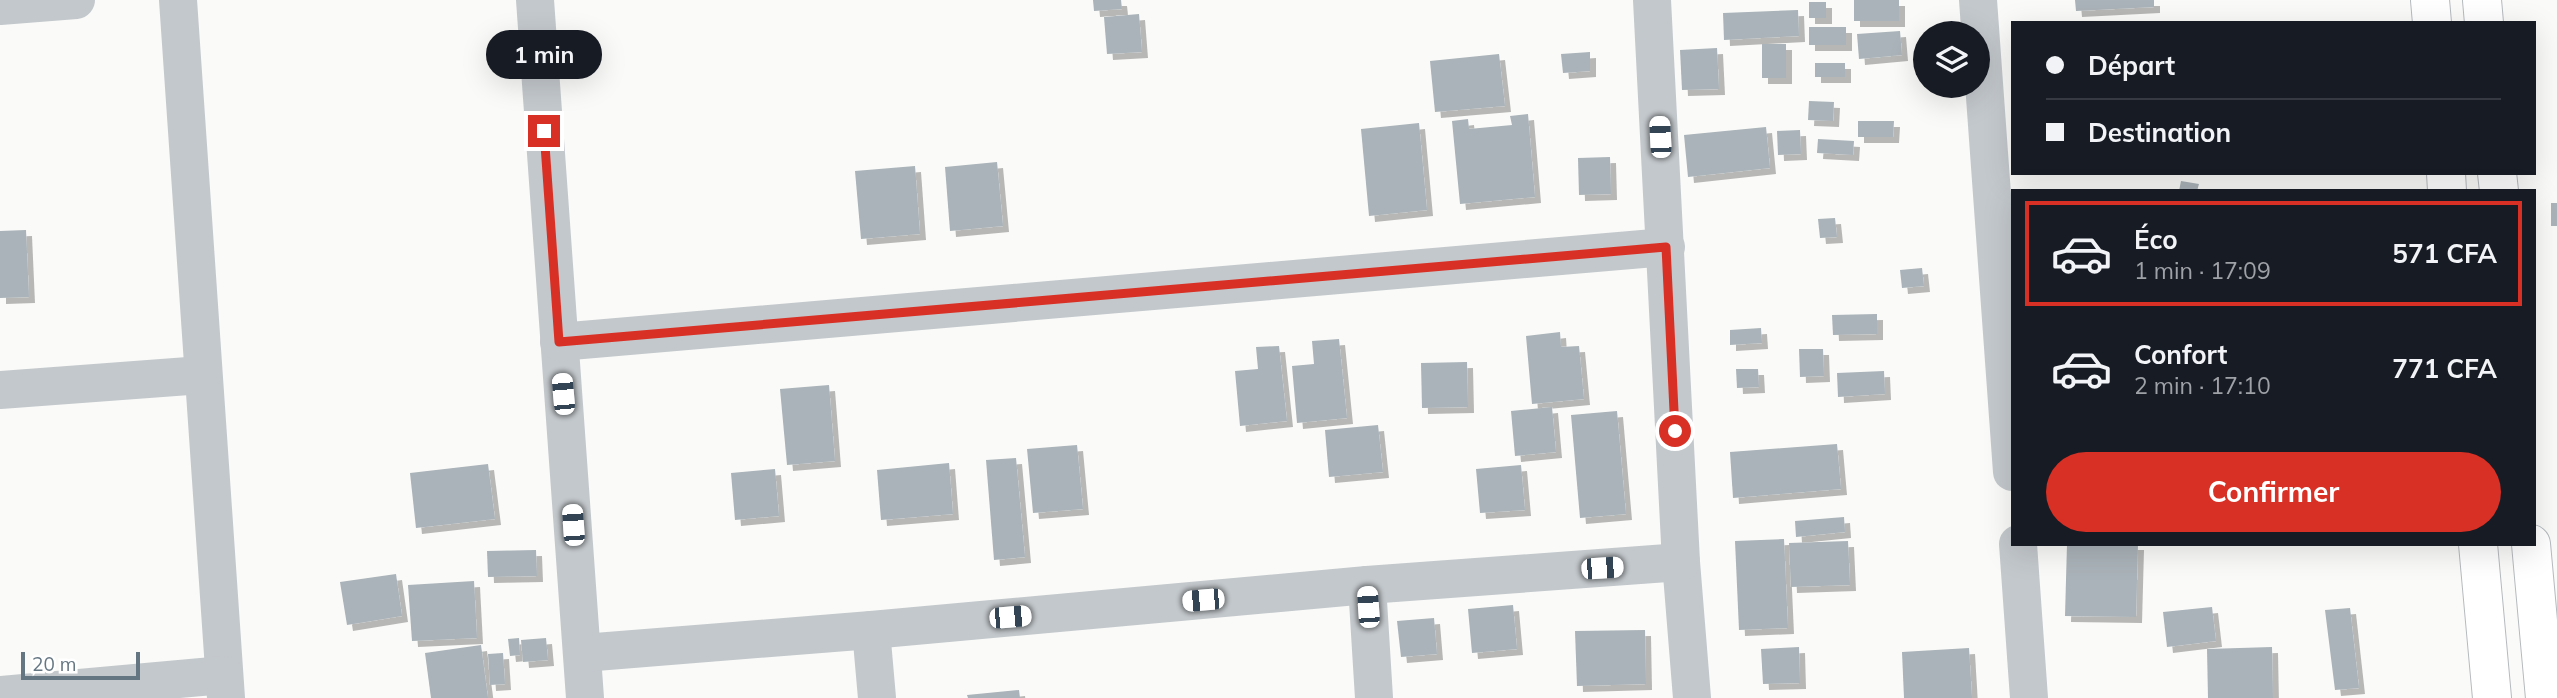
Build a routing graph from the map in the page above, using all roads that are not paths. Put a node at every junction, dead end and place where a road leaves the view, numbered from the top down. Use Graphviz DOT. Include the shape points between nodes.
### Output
graph roads {
  1 [pos="76,0"];
  2 [pos="178,0"];
  3 [pos="535,0"];
  4 [pos="1652,0"];
  5 [pos="1978,0"];
  6 [pos="2430,0"];
  7 [pos="2482,0"];
  8 [pos="0,6"];
  9 [pos="2432,21"];
  10 [pos="2484,21"];
  11 [pos="1666,247"];
  12 [pos="559,342"];
  13 [pos="202,374"];
  14 [pos="0,390"];
  15 [pos="2011,458"];
  16 [pos="2018,546"];
  17 [pos="2478,546"];
  18 [pos="2531,546"];
  19 [pos="1681,562"];
  20 [pos="1367,585"];
  21 [pos="871,629"];
  22 [pos="583,653"];
  23 [pos="225,687"];
  24 [pos="0,695"];
  25 [pos="585,698"];
  26 [pos="877,698"];
  27 [pos="1374,698"];
  28 [pos="1692,698"];
  29 [pos="2029,698"];
  30 [pos="2492,698"];
  31 [pos="2545,698"];
  1 -- 8 [label="street"];
  2 -- 13 [label="street"];
  3 -- 12 [label="street"];
  4 -- 11 [label="street"];
  5 -- 15 [label="street"];
  6 -- 9 [label="main road"];
  7 -- 10 [label="main road"];
  11 -- 12 [label="street"];
  11 -- 19 [label="street"];
  12 -- 22 [label="street"];
  13 -- 14 [label="street"];
  13 -- 23 [label="street"];
  16 -- 29 [label="street"];
  17 -- 30 [label="main road"];
  18 -- 31 [label="main road"];
  19 -- 20 [label="street"];
  19 -- 28 [label="street"];
  20 -- 21 [label="street"];
  20 -- 27 [label="street"];
  21 -- 22 [label="street"];
  21 -- 26 [label="street"];
  22 -- 25 [label="street"];
  23 -- 24 [label="street"];
}
